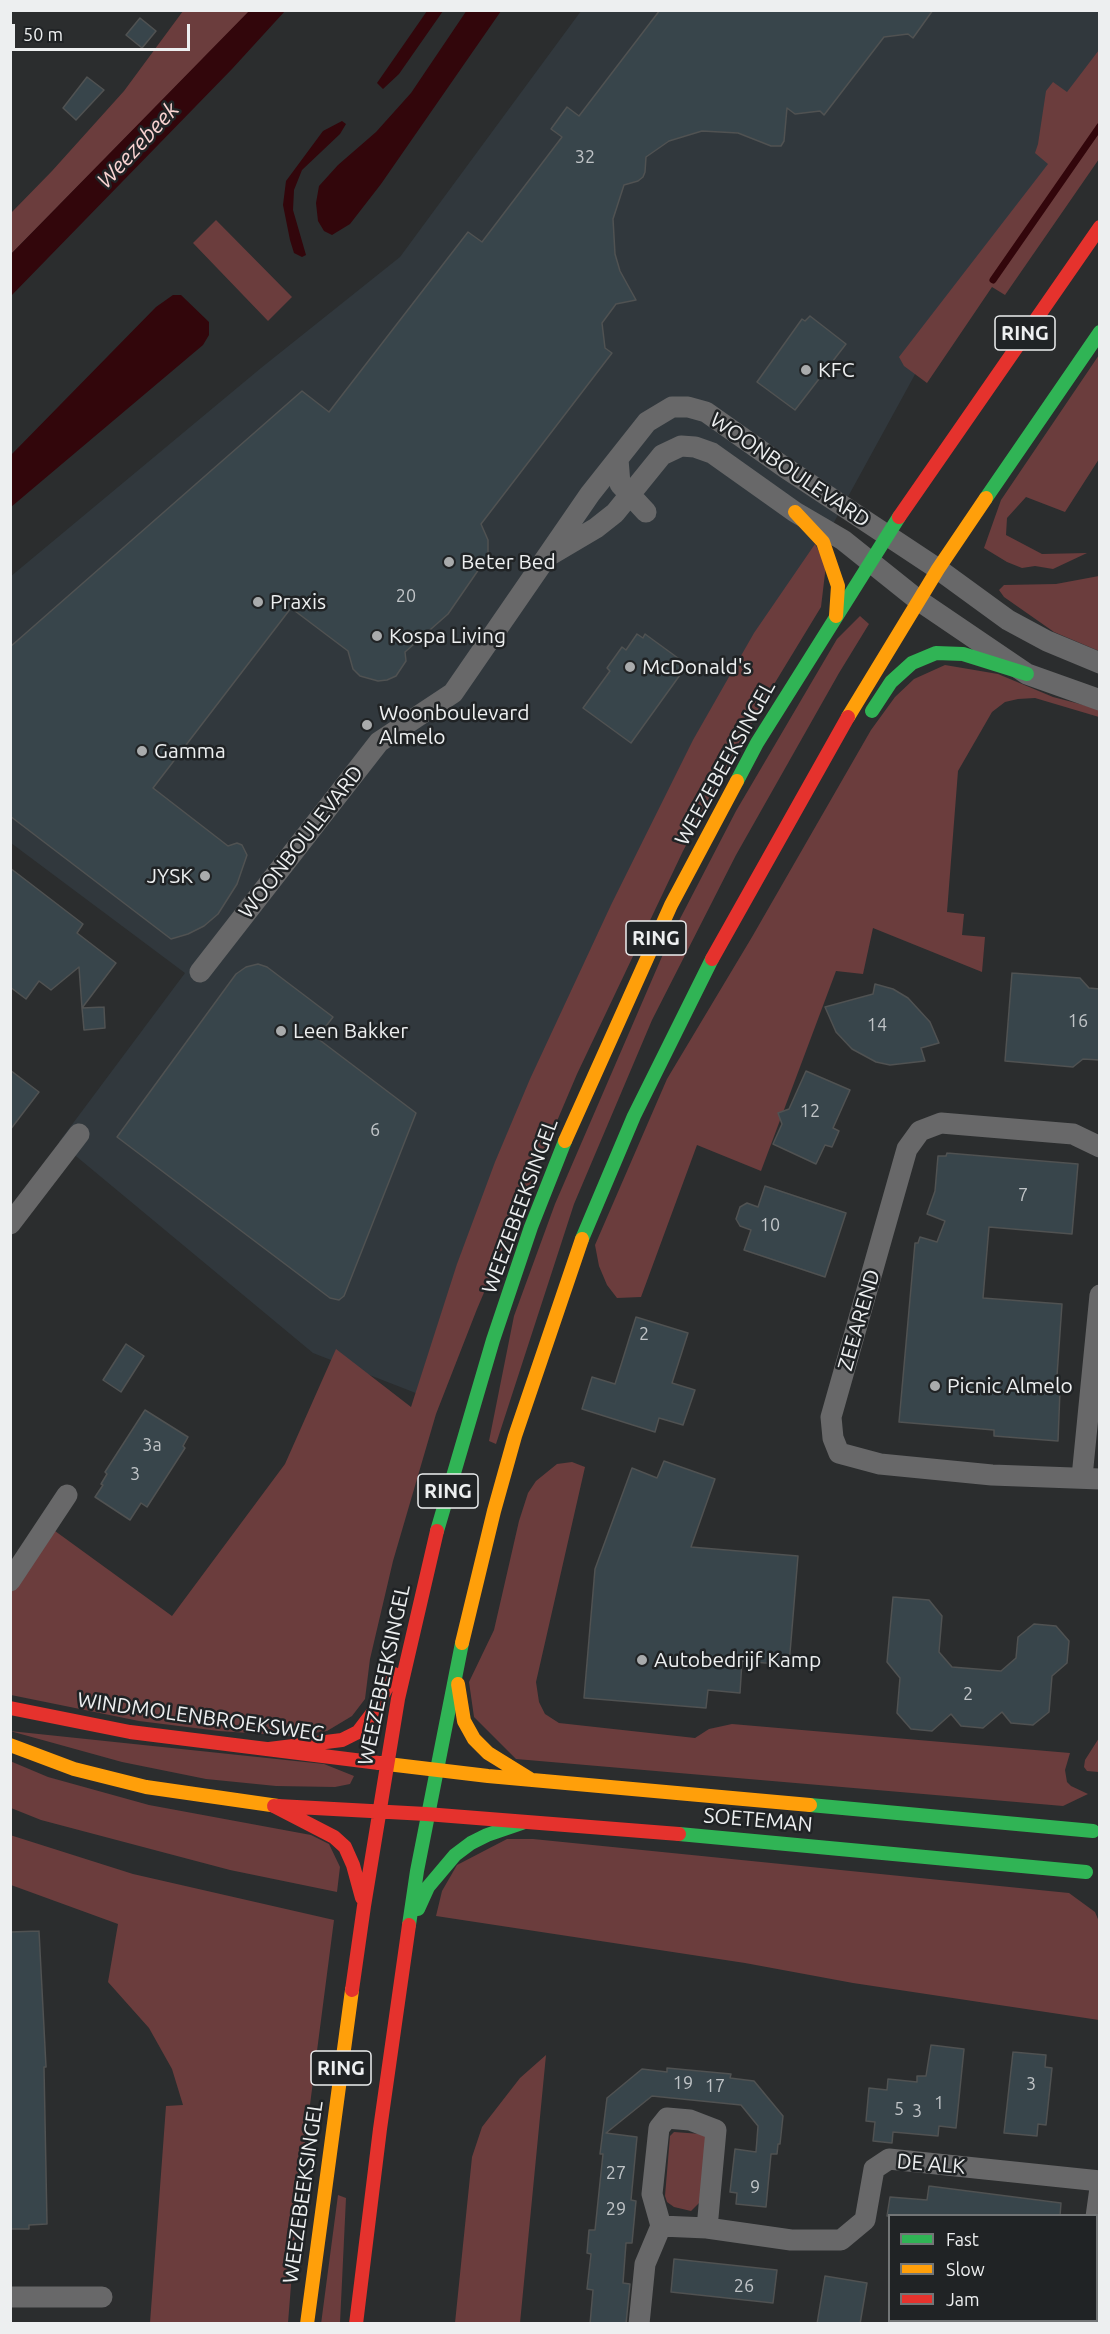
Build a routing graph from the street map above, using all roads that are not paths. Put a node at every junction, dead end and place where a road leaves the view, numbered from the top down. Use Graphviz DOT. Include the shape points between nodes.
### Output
graph roads {
  1 [pos="1100,227"];
  2 [pos="1100,332"];
  3 [pos="618,459"];
  4 [pos="629,495"];
  5 [pos="795,512"];
  6 [pos="646,513"];
  7 [pos="886,535"];
  8 [pos="546,557"];
  9 [pos="870,562"];
  10 [pos="938,569"];
  11 [pos="918,600"];
  12 [pos="836,616"];
  13 [pos="1100,663"];
  14 [pos="1027,674"];
  15 [pos="1100,700"];
  16 [pos="826,756"];
  17 [pos="200,972"];
  18 [pos="79,1134"];
  19 [pos="1100,1147"];
  20 [pos="10,1224"];
  21 [pos="1100,1295"];
  22 [pos="1091,1478"];
  23 [pos="66,1495"];
  24 [pos="10,1581"];
  25 [pos="410,1644"];
  26 [pos="457,1663"];
  27 [pos="10,1708"];
  28 [pos="10,1745"];
  29 [pos="269,1749"];
  30 [pos="387,1763"];
  31 [pos="435,1770"];
  32 [pos="530,1779"];
  33 [pos="274,1806"];
  34 [pos="379,1813"];
  35 [pos="426,1815"];
  36 [pos="525,1822"];
  37 [pos="1093,1831"];
  38 [pos="1087,1872"];
  39 [pos="364,1906"];
  40 [pos="409,1926"];
  41 [pos="1100,2181"];
  42 [pos="1100,2188"];
  43 [pos="1096,2214"];
  44 [pos="661,2226"];
  45 [pos="706,2228"];
  46 [pos="10,2297"];
  47 [pos="102,2297"];
  48 [pos="1087,2322"];
  49 [pos="1100,2322"];
  50 [pos="307,2324"];
  51 [pos="356,2324"];
  52 [pos="639,2324"];
  1 -- 7 [label="main road, WEEZEBEEKSINGEL / RING"];
  2 -- 10 [label="main road, RING"];
  3 -- 4 [label="street" via="620,484"];
  3 -- 7 [label="street, WOONBOULEVARD" via="646,422 672,406 706,412"];
  3 -- 8 [label="street, WOONBOULEVARD"];
  4 -- 5 [label="street, WOONBOULEVARD" via="662,455 681,446 695,447 711,453"];
  4 -- 6 [label="street"];
  4 -- 8 [label="street, WOONBOULEVARD" via="596,528"];
  5 -- 9 [label="street, WOONBOULEVARD" via="843,540"];
  5 -- 12 [label="main road" via="823,542 838,586"];
  7 -- 9 [label="main road, WEEZEBEEKSINGEL / RING"];
  7 -- 10 [label="street, WOONBOULEVARD"];
  8 -- 17 [label="street, WOONBOULEVARD" via="453,693 380,742"];
  9 -- 11 [label="street, WOONBOULEVARD"];
  9 -- 12 [label="main road, WEEZEBEEKSINGEL / RING"];
  10 -- 11 [label="main road, RING"];
  10 -- 13 [label="street, WOONBOULEVARD" via="1008,620"];
  11 -- 14 [label="street, WOONBOULEVARD"];
  11 -- 16 [label="main road, RING"];
  12 -- 25 [label="main road, WEEZEBEEKSINGEL / RING" via="757,743 671,906 573,1122 531,1227 493,1340 441,1518"];
  14 -- 15 [label="street, WOONBOULEVARD"];
  14 -- 16 [label="main road" via="963,654 936,653 912,663 891,682 861,725"];
  16 -- 26 [label="main road, RING" via="726,932 634,1116 578,1250 515,1436"];
  18 -- 20 [label="street"];
  19 -- 22 [label="street, ZEEAREND" via="1073,1134 941,1123 920,1131 907,1149 831,1417 839,1453 880,1464 992,1475"];
  21 -- 22 [label="street, ZEEAREND"];
  23 -- 24 [label="street"];
  25 -- 29 [label="main road" via="374,1712 358,1732 342,1740"];
  25 -- 30 [label="main road, WEEZEBEEKSINGEL / RING"];
  26 -- 31 [label="main road, RING"];
  26 -- 32 [label="main road" via="464,1722 474,1739 488,1753"];
  27 -- 29 [label="main road, WINDMOLENBROEKSWEG" via="130,1732"];
  28 -- 33 [label="main road" via="74,1769 146,1787"];
  29 -- 30 [label="main road, WINDMOLENBROEKSWEG"];
  30 -- 31 [label="main road, WINDMOLENBROEKSWEG"];
  30 -- 34 [label="main road, WEEZEBEEKSINGEL / RING"];
  31 -- 32 [label="main road, SOETEMAN"];
  31 -- 35 [label="main road, RING"];
  32 -- 37 [label="main road, SOETEMAN"];
  33 -- 34 [label="main road"];
  33 -- 39 [label="main road" via="345,1846"];
  34 -- 35 [label="main road, SOETEMAN"];
  34 -- 39 [label="main road, WEEZEBEEKSINGEL / RING"];
  35 -- 36 [label="main road, SOETEMAN"];
  35 -- 40 [label="main road, RING"];
  36 -- 38 [label="main road, SOETEMAN"];
  36 -- 40 [label="main road" via="487,1835 455,1855 429,1887"];
  39 -- 50 [label="main road, WEEZEBEEKSINGEL / RING"];
  40 -- 51 [label="main road, RING"];
  41 -- 45 [label="street, DE ALK" via="889,2159 874,2169 865,2220 841,2240 791,2240"];
  42 -- 43 [label="street"];
  44 -- 45 [label="street, DE ALK"];
  44 -- 45 [label="street" via="651,2194 659,2128 666,2118 690,2120 716,2130"];
  44 -- 52 [label="street" via="645,2264"];
  46 -- 47 [label="street"];
  48 -- 49 [label="street"];
}
